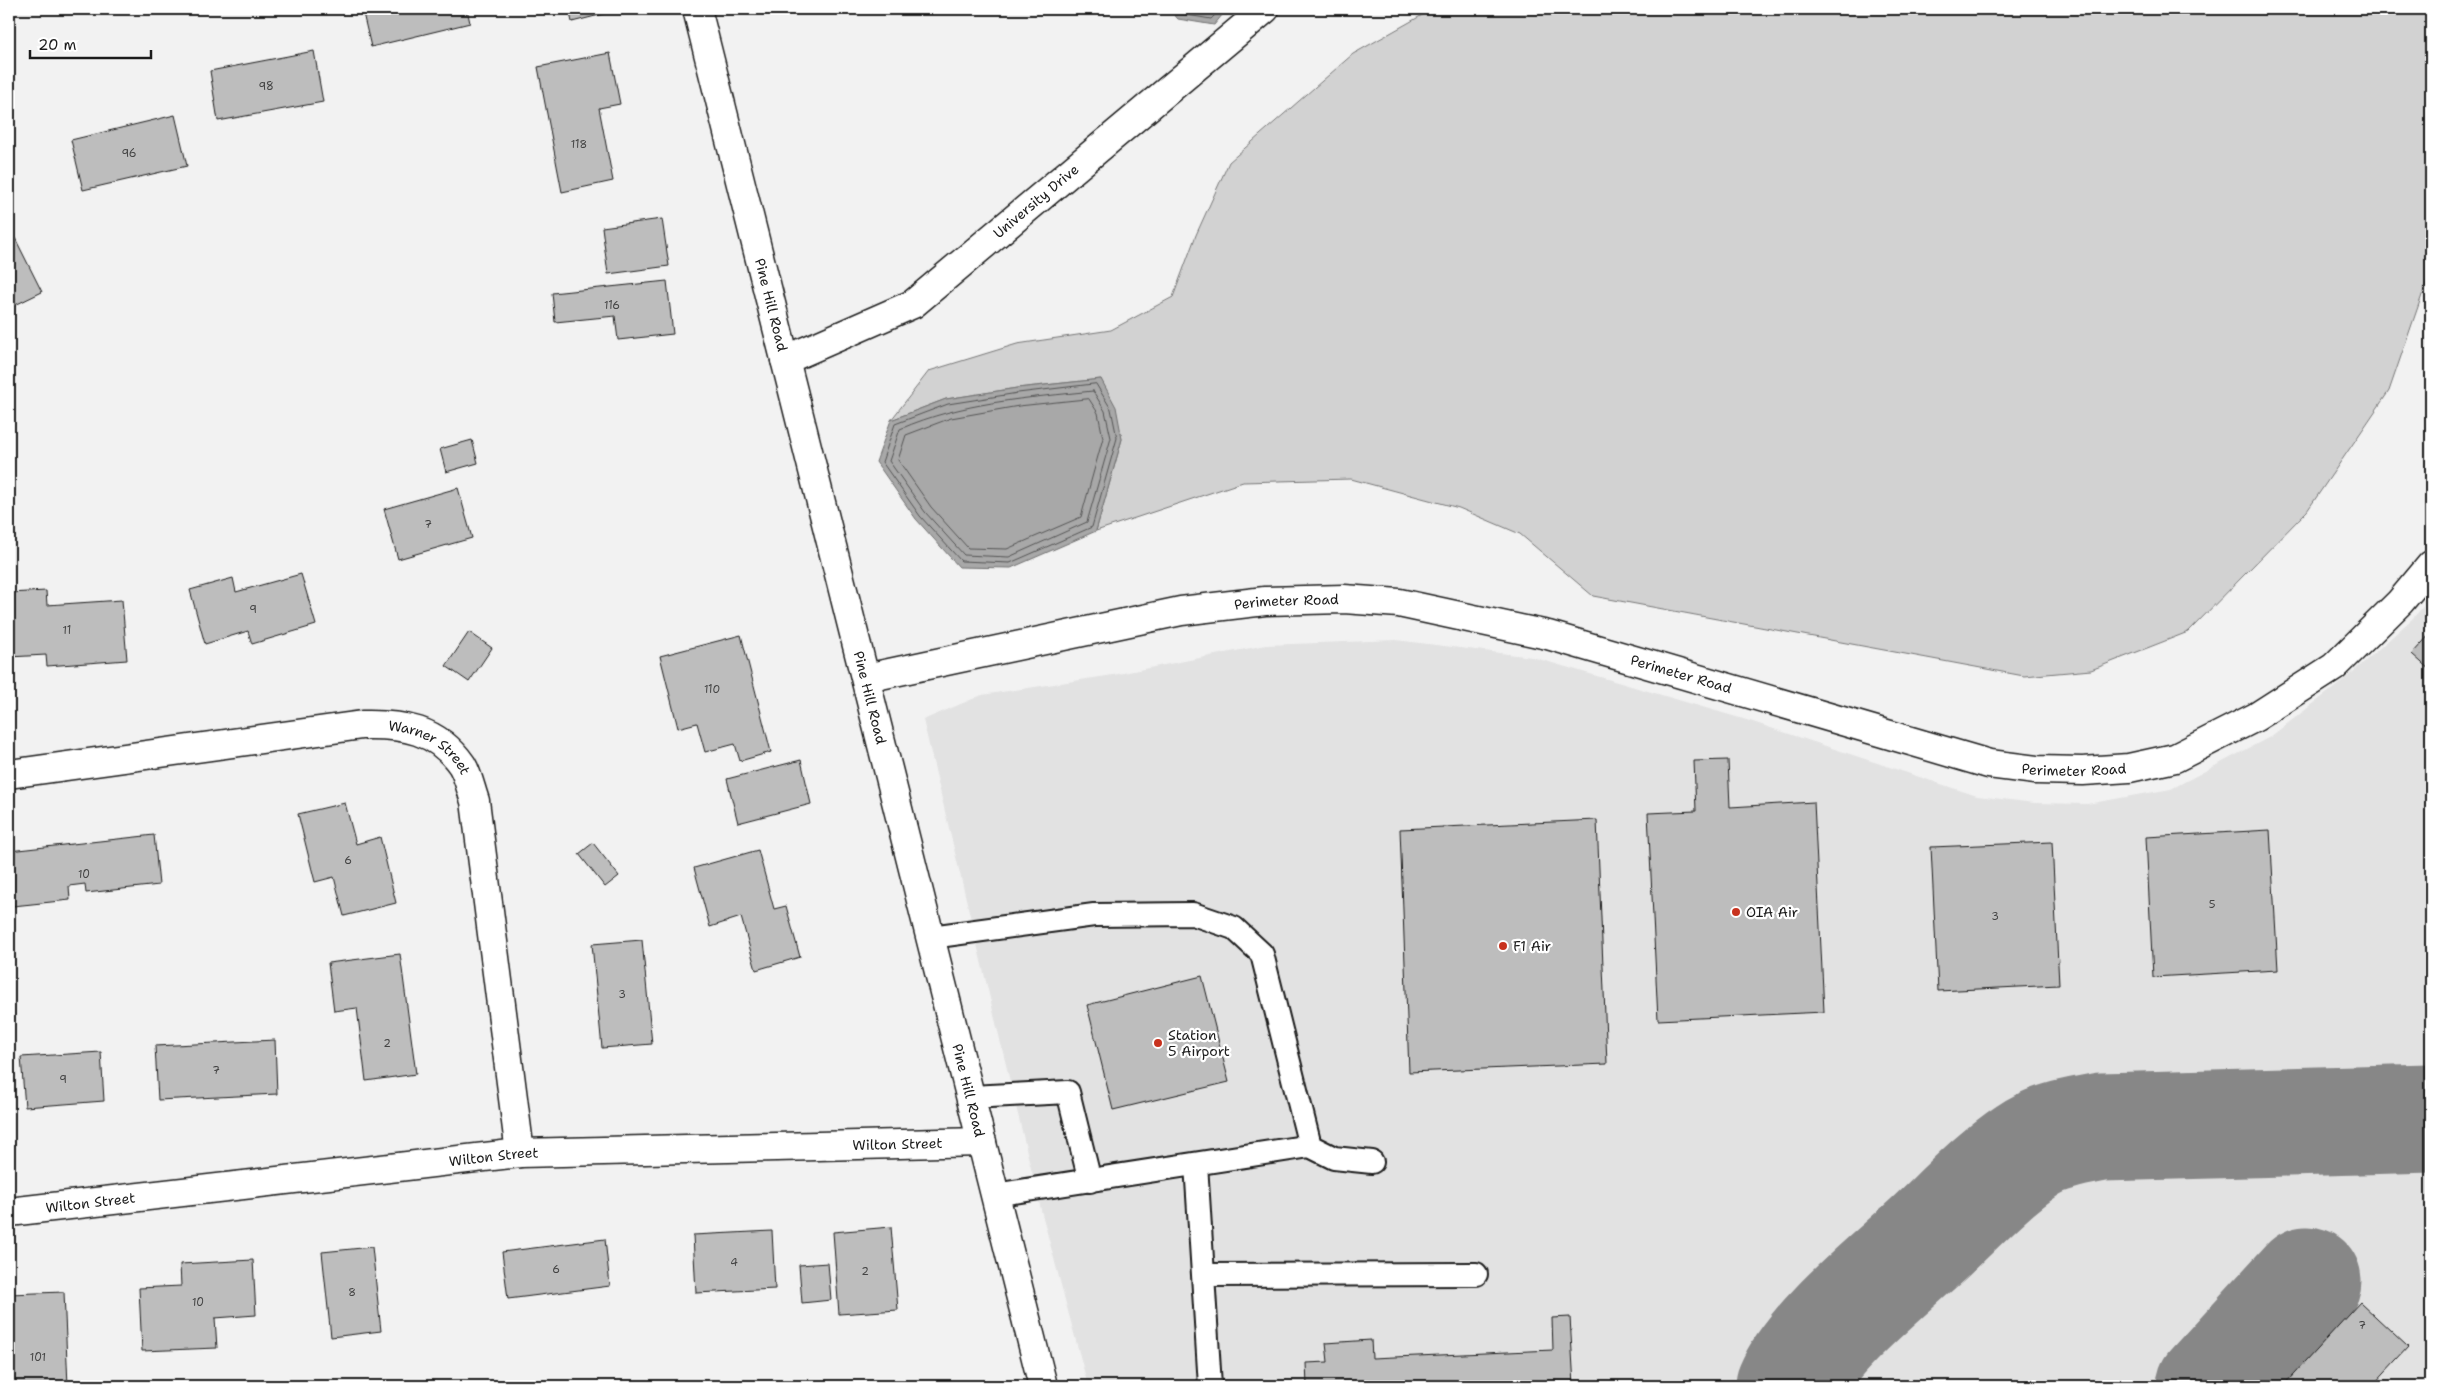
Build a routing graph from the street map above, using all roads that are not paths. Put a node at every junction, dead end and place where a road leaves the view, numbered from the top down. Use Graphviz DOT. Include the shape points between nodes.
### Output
graph roads {
  1 [pos="697,9"];
  2 [pos="1265,9"];
  3 [pos="786,360"];
  4 [pos="2431,565"];
  5 [pos="866,678"];
  6 [pos="9,774"];
  7 [pos="931,937"];
  8 [pos="971,1098"];
  9 [pos="982,1142"];
  10 [pos="1310,1146"];
  11 [pos="520,1153"];
  12 [pos="1372,1162"];
  13 [pos="1196,1164"];
  14 [pos="1090,1181"];
  15 [pos="994,1195"];
  16 [pos="9,1212"];
  17 [pos="1476,1274"];
  18 [pos="1203,1275"];
  19 [pos="1043,1386"];
  20 [pos="1210,1386"];
  1 -- 3 [label="street, Pine Hill Road"];
  2 -- 3 [label="street, University Drive" via="913,304"];
  3 -- 5 [label="street, Pine Hill Road"];
  4 -- 5 [label="street, Perimeter Road" via="2400,602 2334,667 2264,712 2175,758 2111,770 2036,770 1989,764 1548,635 1399,603 1265,601 1181,611"];
  5 -- 7 [label="street, Pine Hill Road"];
  6 -- 11 [label="street, Warner Street" via="362,725 392,725 442,742 463,766 475,801"];
  7 -- 8 [label="street, Pine Hill Road"];
  7 -- 10 [label="lane" via="1094,915 1193,914 1234,928 1262,954"];
  8 -- 9 [label="street, Pine Hill Road"];
  8 -- 14 [label="lane" via="1068,1092"];
  9 -- 11 [label="street, Wilton Street"];
  9 -- 15 [label="street, Pine Hill Road"];
  10 -- 12 [label="lane" via="1334,1158"];
  10 -- 13 [label="lane"];
  11 -- 16 [label="street, Wilton Street"];
  13 -- 14 [label="lane"];
  13 -- 18 [label="lane"];
  14 -- 15 [label="lane"];
  15 -- 19 [label="street, Pine Hill Road"];
  17 -- 18 [label="lane"];
  18 -- 20 [label="lane"];
}
